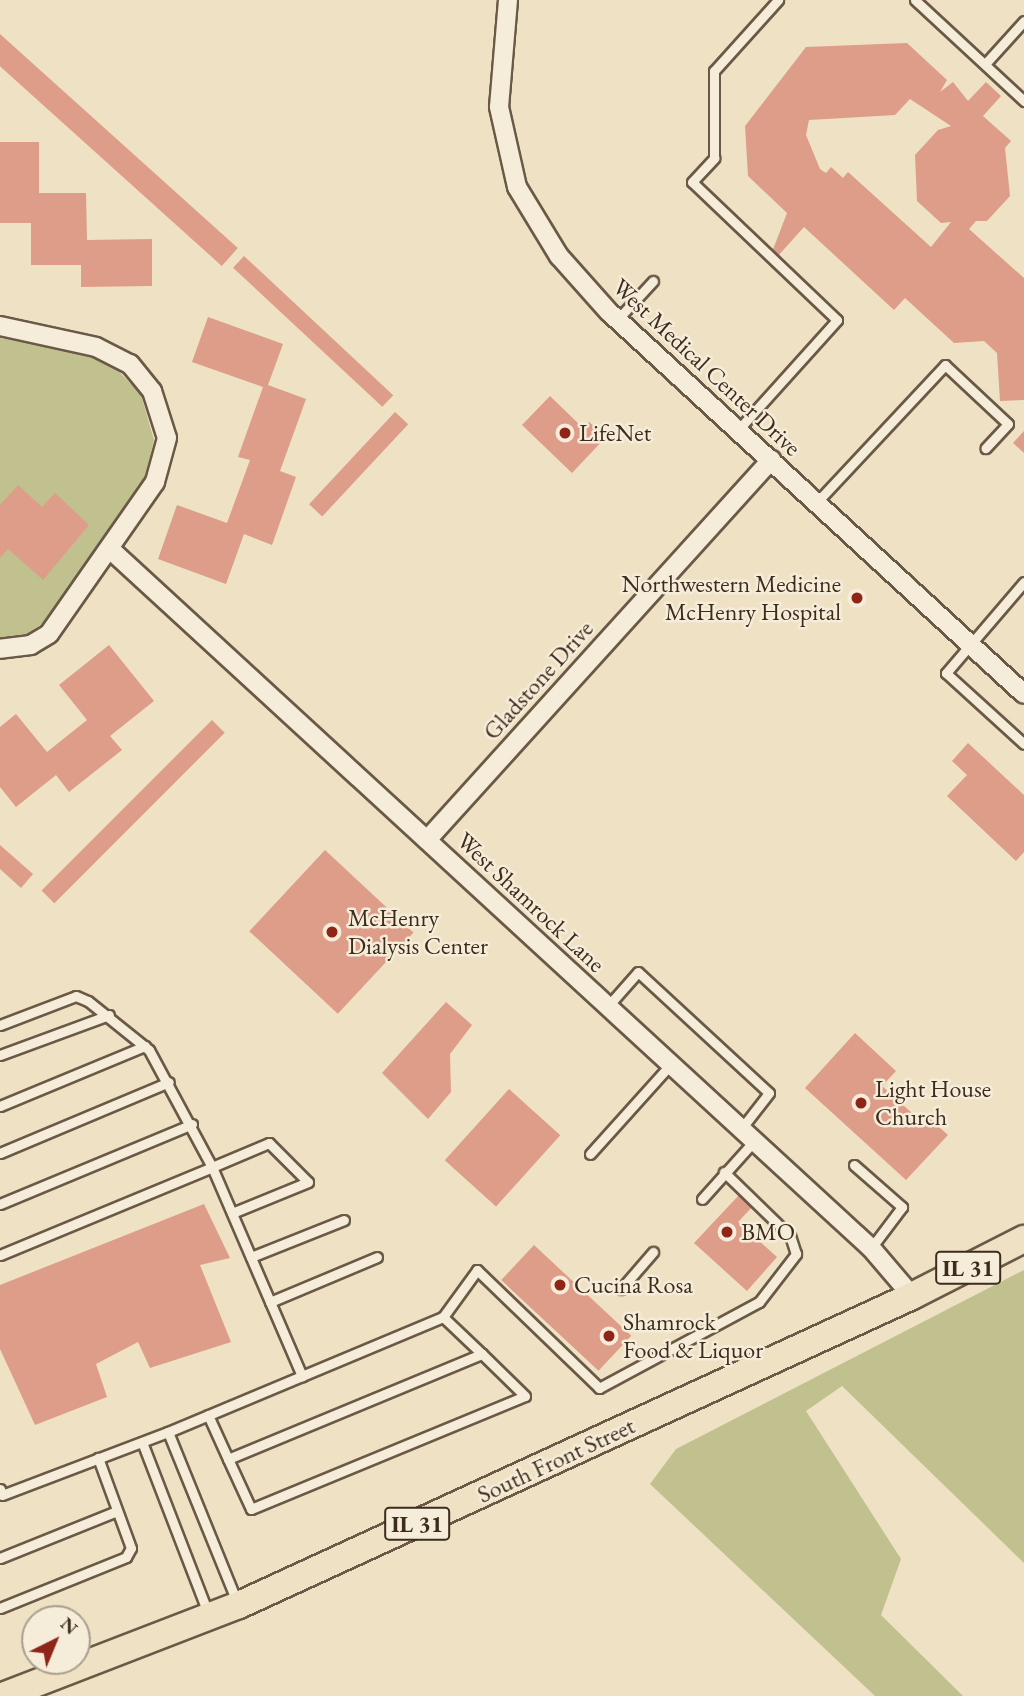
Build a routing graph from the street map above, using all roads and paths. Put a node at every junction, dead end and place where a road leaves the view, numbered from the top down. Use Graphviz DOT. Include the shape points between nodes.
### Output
graph roads {
  1 [pos="508,0"];
  2 [pos="778,0"];
  3 [pos="915,0"];
  4 [pos="1024,21"];
  5 [pos="985,64"];
  6 [pos="1024,101"];
  7 [pos="653,281"];
  8 [pos="617,320"];
  9 [pos="0,326"];
  10 [pos="738,430"];
  11 [pos="986,449"];
  12 [pos="771,460"];
  13 [pos="816,503"];
  14 [pos="111,550"];
  15 [pos="1024,582"];
  16 [pos="970,644"];
  17 [pos="0,649"];
  18 [pos="1024,694"];
  19 [pos="1024,744"];
  20 [pos="427,840"];
  21 [pos="608,1006"];
  22 [pos="109,1015"];
  23 [pos="0,1024"];
  24 [pos="145,1046"];
  25 [pos="0,1055"];
  26 [pos="671,1064"];
  27 [pos="169,1082"];
  28 [pos="0,1106"];
  29 [pos="192,1124"];
  30 [pos="748,1135"];
  31 [pos="0,1153"];
  32 [pos="590,1154"];
  33 [pos="854,1165"];
  34 [pos="212,1167"];
  35 [pos="724,1172"];
  36 [pos="702,1199"];
  37 [pos="0,1204"];
  38 [pos="232,1213"];
  39 [pos="344,1220"];
  40 [pos="1024,1239"];
  41 [pos="871,1248"];
  42 [pos="653,1252"];
  43 [pos="0,1255"];
  44 [pos="251,1257"];
  45 [pos="377,1257"];
  46 [pos="621,1289"];
  47 [pos="912,1296"];
  48 [pos="270,1302"];
  49 [pos="443,1317"];
  50 [pos="482,1354"];
  51 [pos="302,1376"];
  52 [pos="208,1415"];
  53 [pos="168,1432"];
  54 [pos="142,1442"];
  55 [pos="98,1458"];
  56 [pos="228,1460"];
  57 [pos="1,1493"];
  58 [pos="117,1511"];
  59 [pos="0,1558"];
  60 [pos="239,1605"];
  61 [pos="0,1608"];
  62 [pos="209,1617"];
  63 [pos="3,1696"];
  1 -- 8 [label="street, West Medical Center Drive" via="499,107 517,187 559,256"];
  2 -- 10 [label="lane" via="714,71 714,158 692,182 837,320"];
  3 -- 5 [label="lane"];
  4 -- 5 [label="lane"];
  5 -- 6 [label="lane"];
  7 -- 8 [label="lane"];
  8 -- 10 [label="street, West Medical Center Drive"];
  9 -- 14 [label="street" via="96,347 131,364 152,391 167,438 160,471"];
  10 -- 12 [label="street, West Medical Center Drive"];
  11 -- 13 [label="lane" via="1009,424 945,365"];
  12 -- 13 [label="street, West Medical Center Drive"];
  12 -- 20 [label="street, Gladstone Drive"];
  13 -- 16 [label="street, West Medical Center Drive"];
  14 -- 17 [label="street" via="49,634 31,645"];
  14 -- 20 [label="street, West Shamrock Lane"];
  15 -- 16 [label="lane"];
  16 -- 18 [label="street, West Medical Center Drive"];
  16 -- 19 [label="lane" via="946,673"];
  20 -- 21 [label="street, West Shamrock Lane"];
  21 -- 26 [label="street, West Shamrock Lane"];
  21 -- 30 [label="lane" via="638,972 760,1084 769,1093"];
  22 -- 23 [label="lane" via="76,996"];
  22 -- 24 [label="lane"];
  22 -- 25 [label="lane"];
  24 -- 27 [label="lane"];
  24 -- 28 [label="lane"];
  26 -- 30 [label="street, West Shamrock Lane"];
  26 -- 32 [label="lane"];
  27 -- 29 [label="lane"];
  27 -- 31 [label="lane"];
  29 -- 34 [label="lane"];
  29 -- 37 [label="lane"];
  30 -- 35 [label="lane"];
  30 -- 41 [label="street, West Shamrock Lane"];
  33 -- 41 [label="lane" via="902,1207"];
  34 -- 38 [label="lane"];
  34 -- 38 [label="lane" via="269,1143 309,1182"];
  34 -- 43 [label="lane"];
  35 -- 36 [label="lane"];
  35 -- 49 [label="lane" via="790,1236 796,1254 759,1302 684,1347 599,1388 477,1270"];
  38 -- 44 [label="lane"];
  39 -- 44 [label="lane"];
  40 -- 47 [label="main road, South Front Street / IL 31"];
  41 -- 47 [label="street, West Shamrock Lane"];
  42 -- 46 [label="lane"];
  44 -- 48 [label="lane"];
  45 -- 48 [label="lane"];
  47 -- 60 [label="main road, South Front Street / IL 31"];
  48 -- 51 [label="lane"];
  49 -- 50 [label="lane"];
  49 -- 51 [label="lane"];
  50 -- 56 [label="lane"];
  50 -- 56 [label="lane" via="525,1396 251,1509"];
  51 -- 52 [label="lane"];
  52 -- 53 [label="lane"];
  52 -- 56 [label="lane"];
  53 -- 54 [label="lane"];
  53 -- 60 [label="lane"];
  54 -- 55 [label="lane"];
  54 -- 62 [label="lane"];
  55 -- 57 [label="lane"];
  55 -- 58 [label="lane"];
  58 -- 59 [label="lane"];
  58 -- 61 [label="lane" via="131,1548 126,1557"];
  60 -- 62 [label="main road, South Front Street / IL 31"];
  62 -- 63 [label="main road, South Front Street / IL 31"];
}
